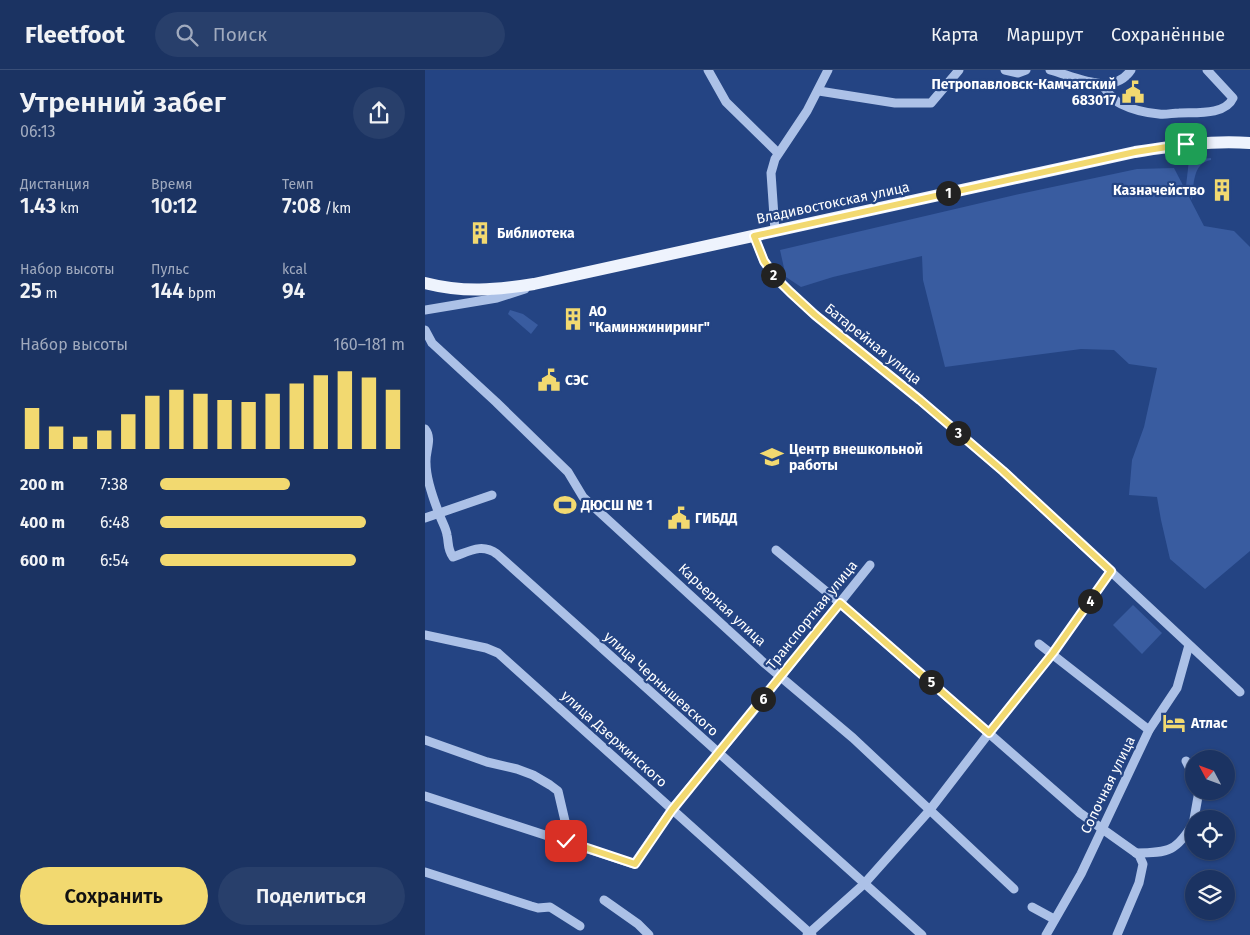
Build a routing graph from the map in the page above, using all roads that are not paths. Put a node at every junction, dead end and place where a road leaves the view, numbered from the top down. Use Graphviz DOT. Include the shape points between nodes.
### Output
graph roads {
  1 [pos="708,70"];
  2 [pos="829,70"];
  3 [pos="959,70"];
  4 [pos="1005,70"];
  5 [pos="1026,70"];
  6 [pos="1050,70"];
  7 [pos="1131,70"];
  8 [pos="1207,70"];
  9 [pos="1102,85"];
  10 [pos="819,91"];
  11 [pos="1249,142"];
  12 [pos="778,152"];
  13 [pos="775,231"];
  14 [pos="754,236"];
  15 [pos="425,284"];
  16 [pos="534,284"];
  17 [pos="425,310"];
  18 [pos="425,330"];
  19 [pos="425,429"];
  20 [pos="493,495"];
  21 [pos="439,514"];
  22 [pos="425,518"];
  23 [pos="776,550"];
  24 [pos="869,565"];
  25 [pos="1111,571"];
  26 [pos="840,603"];
  27 [pos="425,635"];
  28 [pos="1039,644"];
  29 [pos="1189,646"];
  30 [pos="1053,653"];
  31 [pos="780,677"];
  32 [pos="1240,692"];
  33 [pos="1149,730"];
  34 [pos="989,733"];
  35 [pos="425,740"];
  36 [pos="718,753"];
  37 [pos="425,796"];
  38 [pos="672,810"];
  39 [pos="929,810"];
  40 [pos="1102,828"];
  41 [pos="1185,837"];
  42 [pos="566,841"];
  43 [pos="1136,853"];
  44 [pos="425,872"];
  45 [pos="864,884"];
  46 [pos="1014,888"];
  47 [pos="604,900"];
  48 [pos="1032,907"];
  49 [pos="1054,919"];
  50 [pos="580,926"];
  51 [pos="809,934"];
  52 [pos="649,935"];
  53 [pos="922,935"];
  54 [pos="1045,935"];
  55 [pos="1117,935"];
  1 -- 12 [label="street" via="726,102"];
  2 -- 10 [label="street"];
  3 -- 10 [label="street" via="931,103 895,103"];
  4 -- 5 [label="street" via="1018,73"];
  6 -- 9 [label="street"];
  7 -- 9 [label="street" via="1122,81"];
  8 -- 9 [label="street" via="1233,98 1223,107 1202,114 1162,115 1139,111 1121,104"];
  10 -- 12 [label="street"];
  11 -- 13 [label="main road, Владивостокская улица" via="1186,144 1135,152"];
  12 -- 13 [label="street" via="771,173"];
  13 -- 14 [label="main road, Владивостокская улица"];
  14 -- 16 [label="main road, Владивостокская улица"];
  14 -- 25 [label="street, Батарейная улица" via="764,261 790,292 1003,471"];
  15 -- 16 [label="main road" via="464,290"];
  16 -- 17 [label="street, Владивостокская улица" via="497,298"];
  18 -- 31 [label="street, Карьерная улица" via="432,343 567,472 583,497"];
  19 -- 21 [label="street" via="429,441 425,462"];
  20 -- 21 [label="street"];
  21 -- 22 [label="street"];
  21 -- 36 [label="street, улица Чернышевского" via="447,535 448,551 453,556 490,549"];
  23 -- 26 [label="street"];
  24 -- 26 [label="street, Транспортная улица"];
  25 -- 29 [label="street, Батарейная улица"];
  25 -- 30 [label="street"];
  26 -- 31 [label="street, Транспортная улица"];
  26 -- 34 [label="street"];
  27 -- 38 [label="street, улица Дзержинского" via="498,653"];
  28 -- 30 [label="street"];
  29 -- 32 [label="street, Батарейная улица"];
  29 -- 33 [label="street, Сопочная улица" via="1177,688"];
  30 -- 33 [label="street"];
  30 -- 34 [label="street"];
  31 -- 36 [label="street, Транспортная улица"];
  31 -- 39 [label="street, Карьерная улица" via="853,738"];
  33 -- 40 [label="street, Сопочная улица"];
  34 -- 39 [label="street"];
  34 -- 40 [label="street" via="1080,813"];
  35 -- 42 [label="street" via="517,769 550,785 558,791"];
  36 -- 38 [label="street, Транспортная улица"];
  36 -- 45 [label="street, улица Чернышевского"];
  37 -- 42 [label="street, Транспортная улица"];
  38 -- 42 [label="street, Транспортная улица" via="635,864"];
  38 -- 51 [label="street, улица Дзержинского"];
  39 -- 45 [label="street"];
  39 -- 46 [label="street, Карьерная улица"];
  40 -- 43 [label="street"];
  40 -- 49 [label="street, Сопочная улица" via="1081,874"];
  41 -- 43 [label="street" via="1167,851"];
  43 -- 55 [label="street" via="1143,864 1141,876"];
  44 -- 50 [label="street" via="538,908 550,907"];
  45 -- 51 [label="street"];
  45 -- 53 [label="street, улица Чернышевского"];
  47 -- 52 [label="street"];
  48 -- 49 [label="street"];
  49 -- 54 [label="street, Сопочная улица"];
}
